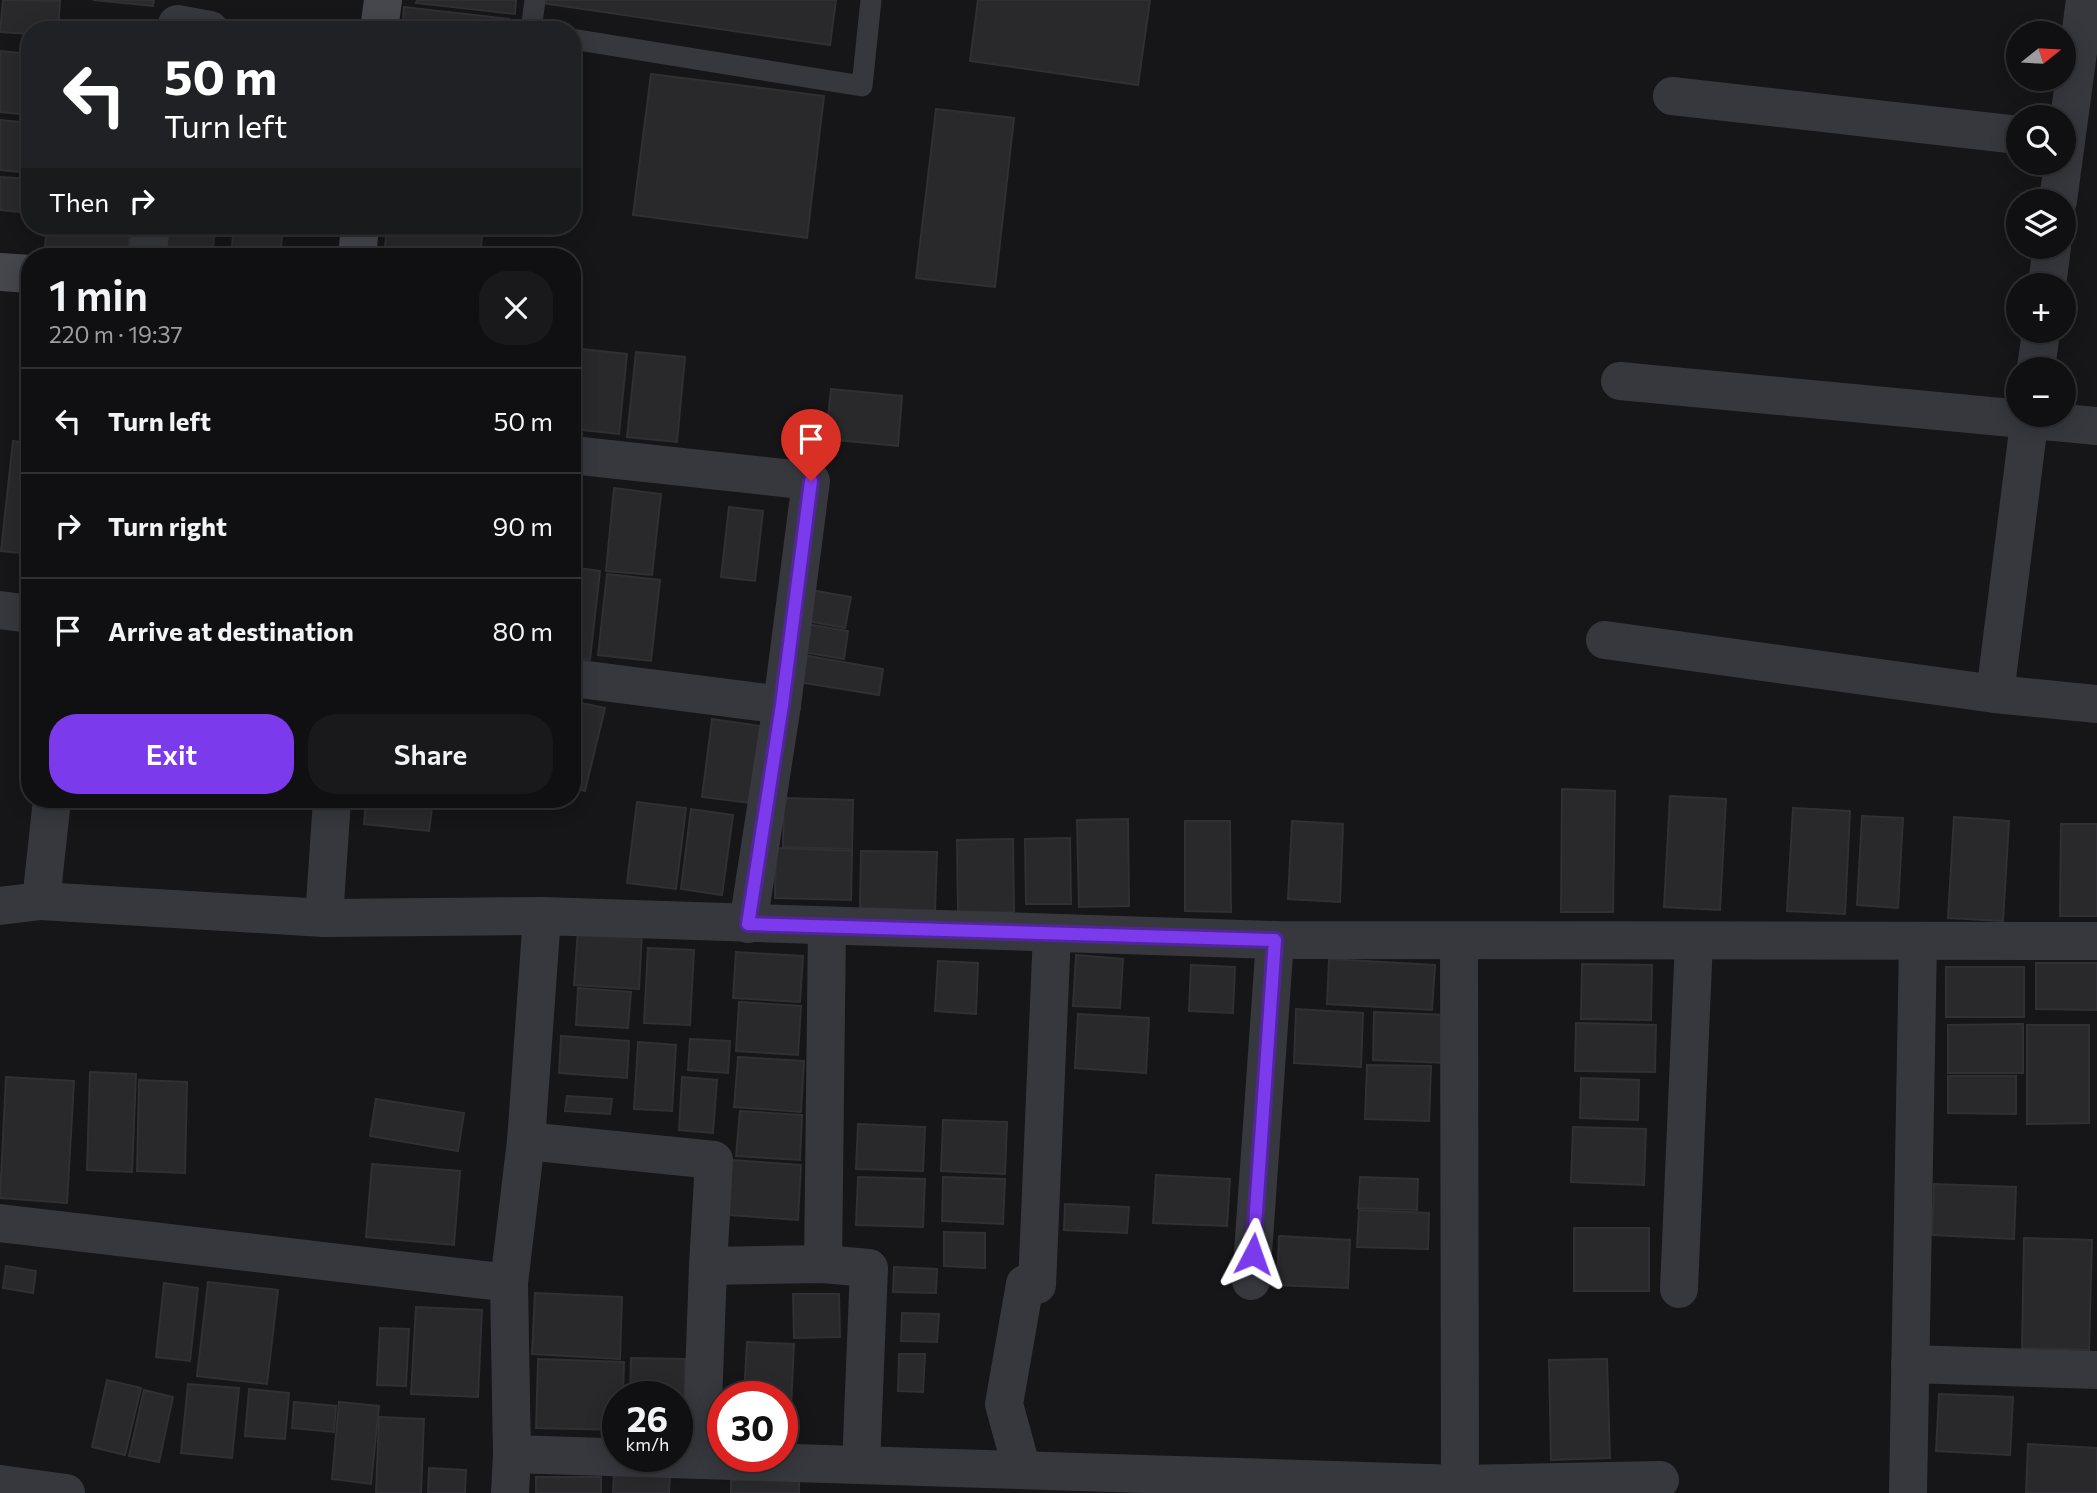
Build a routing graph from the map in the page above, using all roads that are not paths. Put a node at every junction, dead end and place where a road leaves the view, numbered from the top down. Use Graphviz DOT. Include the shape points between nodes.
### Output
graph roads {
  1 [pos="383,0"];
  2 [pos="535,0"];
  3 [pos="871,0"];
  4 [pos="2085,0"];
  5 [pos="380,21"];
  6 [pos="532,21"];
  7 [pos="581,40"];
  8 [pos="1672,96"];
  9 [pos="2006,134"];
  10 [pos="2076,142"];
  11 [pos="0,272"];
  12 [pos="21,273"];
  13 [pos="1620,381"];
  14 [pos="2006,415"];
  15 [pos="2076,423"];
  16 [pos="2097,426"];
  17 [pos="2029,427"];
  18 [pos="581,456"];
  19 [pos="0,610"];
  20 [pos="21,613"];
  21 [pos="1605,640"];
  22 [pos="581,679"];
  23 [pos="1996,694"];
  24 [pos="2097,704"];
  25 [pos="782,705"];
  26 [pos="51,808"];
  27 [pos="331,808"];
  28 [pos="41,901"];
  29 [pos="0,906"];
  30 [pos="542,916"];
  31 [pos="324,918"];
  32 [pos="748,924"];
  33 [pos="827,926"];
  34 [pos="1052,933"];
  35 [pos="1275,940"];
  36 [pos="1460,941"];
  37 [pos="1694,941"];
  38 [pos="1918,941"];
  39 [pos="2097,941"];
  40 [pos="526,1141"];
  41 [pos="0,1223"];
  42 [pos="824,1264"];
  43 [pos="708,1266"];
  44 [pos="1251,1280"];
  45 [pos="509,1283"];
  46 [pos="1679,1289"];
  47 [pos="1910,1364"];
  48 [pos="2097,1370"];
  49 [pos="512,1454"];
  50 [pos="701,1460"];
  51 [pos="861,1465"];
  52 [pos="1022,1470"];
  53 [pos="1660,1480"];
  54 [pos="0,1484"];
  55 [pos="1460,1489"];
  56 [pos="66,1493"];
  57 [pos="510,1493"];
  58 [pos="1908,1493"];
  1 -- 5 [label="street"];
  2 -- 6 [label="lane"];
  3 -- 7 [label="lane" via="862,86"];
  4 -- 10 [label="street"];
  8 -- 9 [label="street"];
  11 -- 12 [label="street"];
  13 -- 14 [label="street"];
  15 -- 16 [label="street"];
  17 -- 23 [label="street"];
  18 -- 25 [label="street" via="811,481"];
  19 -- 20 [label="street"];
  21 -- 23 [label="street"];
  22 -- 25 [label="street"];
  23 -- 24 [label="street"];
  25 -- 32 [label="street"];
  26 -- 28 [label="street"];
  27 -- 31 [label="street"];
  28 -- 29 [label="street"];
  28 -- 31 [label="street"];
  30 -- 31 [label="street"];
  30 -- 32 [label="street"];
  30 -- 40 [label="street"];
  32 -- 33 [label="street"];
  33 -- 34 [label="street"];
  33 -- 42 [label="street"];
  34 -- 35 [label="street"];
  34 -- 52 [label="street" via="1031,1284 1004,1404"];
  35 -- 36 [label="street"];
  35 -- 44 [label="street"];
  36 -- 37 [label="street"];
  36 -- 55 [label="street"];
  37 -- 38 [label="street"];
  37 -- 46 [label="street"];
  38 -- 39 [label="street"];
  38 -- 47 [label="street"];
  40 -- 43 [label="street" via="714,1160"];
  40 -- 45 [label="street"];
  41 -- 45 [label="street"];
  42 -- 43 [label="street"];
  42 -- 51 [label="street" via="869,1268"];
  43 -- 50 [label="street"];
  45 -- 49 [label="street"];
  47 -- 48 [label="street"];
  47 -- 58 [label="street"];
  49 -- 50 [label="street"];
  49 -- 57 [label="street"];
  50 -- 51 [label="street"];
  51 -- 52 [label="street"];
  52 -- 55 [label="street"];
  53 -- 55 [label="street"];
  54 -- 56 [label="street"];
}
